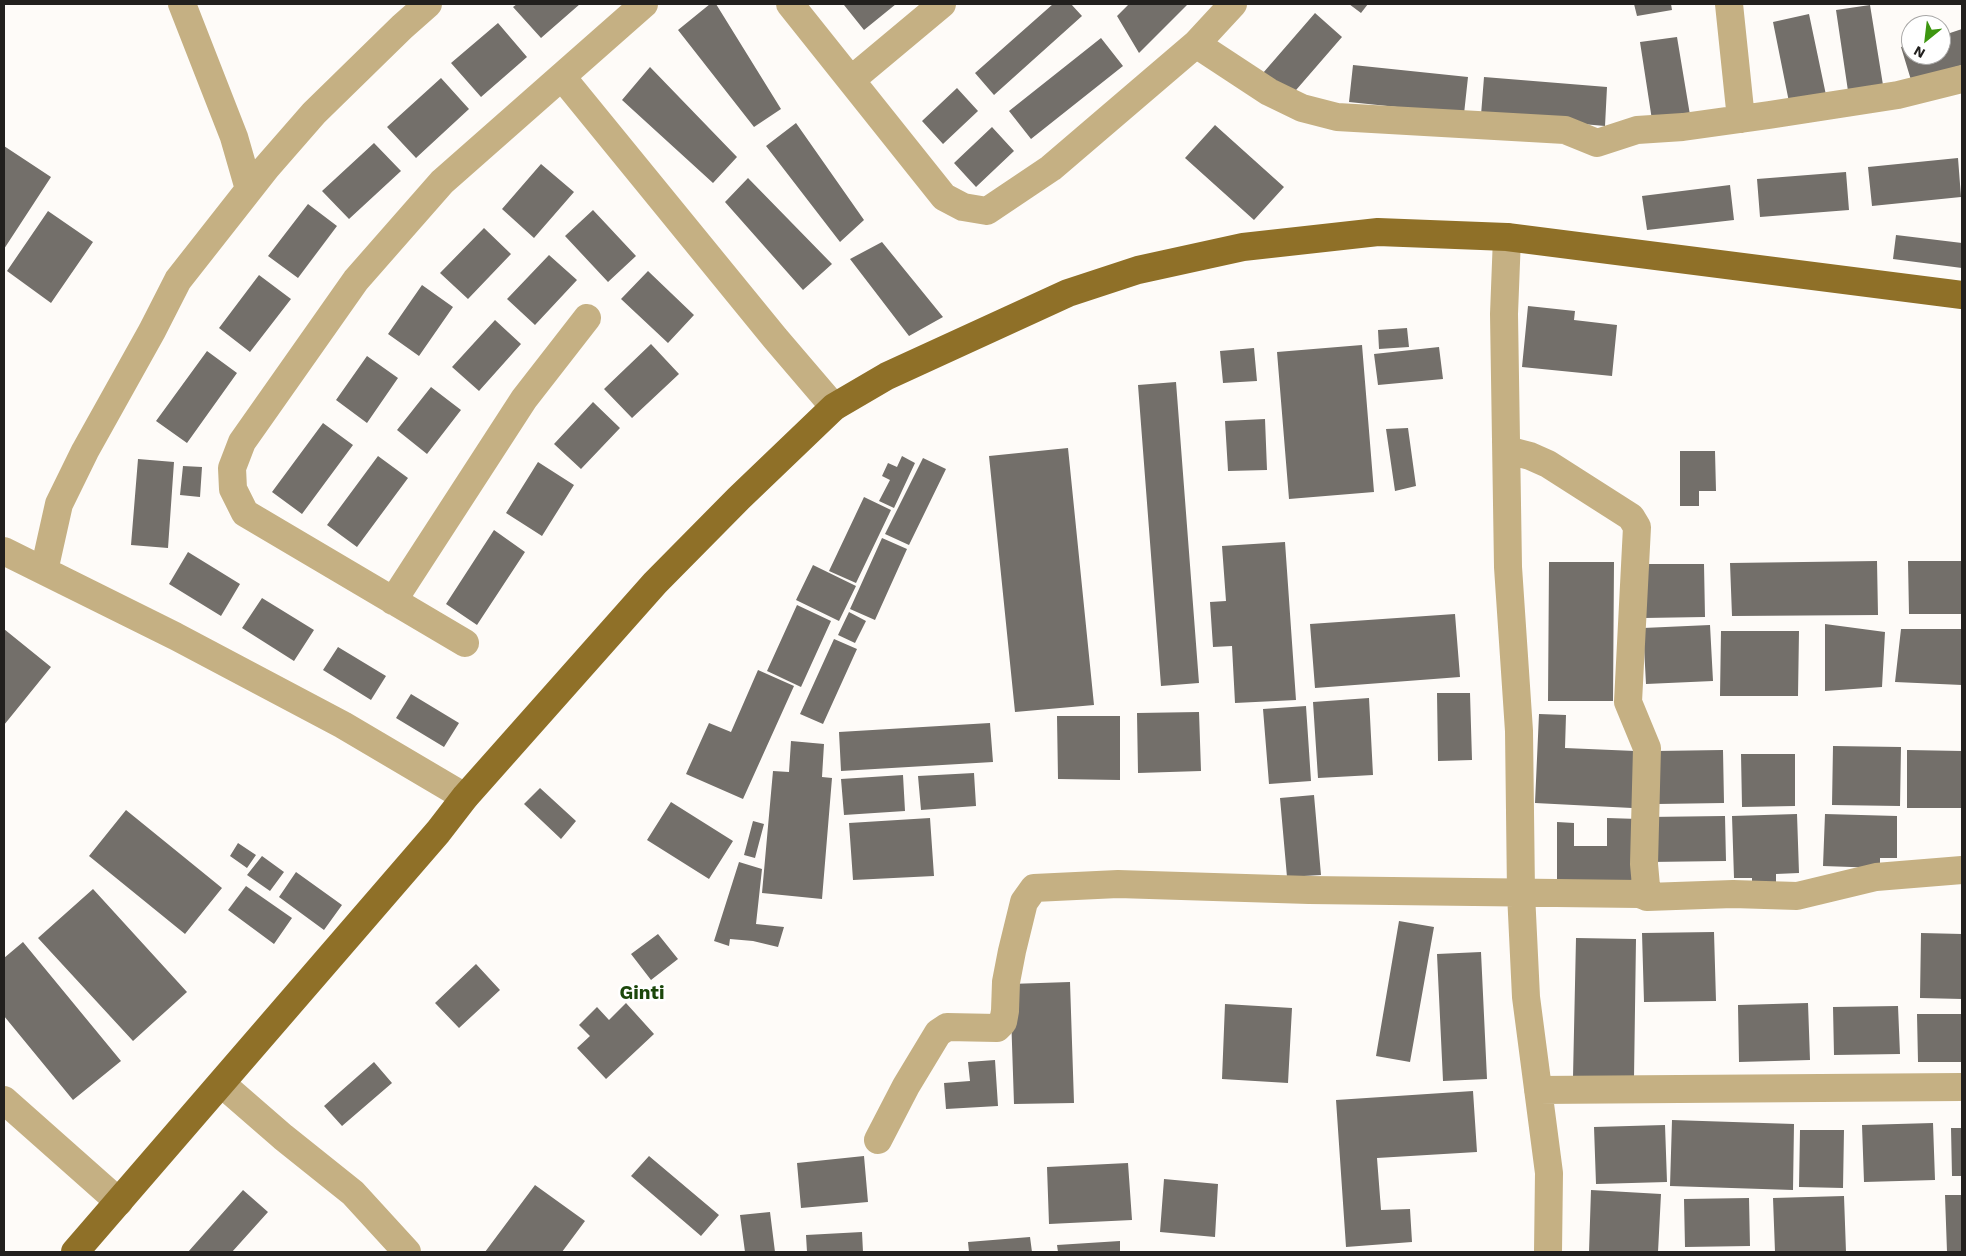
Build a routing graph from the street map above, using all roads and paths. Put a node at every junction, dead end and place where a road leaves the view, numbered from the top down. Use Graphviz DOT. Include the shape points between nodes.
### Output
graph roads {
  1 [pos="182,4"];
  2 [pos="428,4"];
  3 [pos="644,4"];
  4 [pos="790,4"];
  5 [pos="942,4"];
  6 [pos="1232,4"];
  7 [pos="1729,4"];
  8 [pos="1196,44"];
  9 [pos="562,77"];
  10 [pos="851,80"];
  11 [pos="1962,80"];
  12 [pos="1741,119"];
  13 [pos="249,189"];
  14 [pos="1506,238"];
  15 [pos="1962,295"];
  16 [pos="587,318"];
  17 [pos="834,407"];
  18 [pos="1507,450"];
  19 [pos="4,551"];
  20 [pos="44,571"];
  21 [pos="393,601"];
  22 [pos="465,643"];
  23 [pos="465,797"];
  24 [pos="1962,870"];
  25 [pos="1521,893"];
  26 [pos="1647,897"];
  27 [pos="222,1084"];
  28 [pos="1962,1087"];
  29 [pos="1538,1090"];
  30 [pos="4,1100"];
  31 [pos="878,1140"];
  32 [pos="120,1202"];
  33 [pos="76,1252"];
  34 [pos="407,1252"];
  35 [pos="1548,1252"];
  1 -- 13 [label="street" via="234,137"];
  2 -- 13 [label="street" via="314,113"];
  3 -- 9 [label="street"];
  4 -- 10 [label="street"];
  5 -- 10 [label="street"];
  6 -- 8 [label="street"];
  7 -- 12 [label="street"];
  8 -- 10 [label="street" via="1051,168 987,211 963,207 944,198"];
  8 -- 12 [label="street" via="1269,92 1302,108 1337,117 1565,130 1596,143 1637,130"];
  9 -- 17 [label="street"];
  9 -- 21 [label="street" via="442,182 356,280 242,442 232,468 233,489 245,513"];
  11 -- 12 [label="street" via="1898,95"];
  13 -- 20 [label="street" via="178,280 85,451 59,504"];
  14 -- 15 [label="main road"];
  14 -- 17 [label="main road" via="1378,232 1244,247 1138,270 1068,293 887,376"];
  14 -- 18 [label="street"];
  16 -- 21 [label="street" via="524,399"];
  17 -- 23 [label="main road" via="655,583"];
  18 -- 25 [label="street" via="1508,567 1519,731"];
  18 -- 26 [label="street" via="1548,464 1631,517 1637,527 1628,702 1647,748 1644,856"];
  19 -- 20 [label="street"];
  20 -- 23 [label="street" via="176,636 343,725"];
  21 -- 22 [label="street"];
  23 -- 27 [label="main road"];
  24 -- 26 [label="street" via="1876,878 1797,896"];
  25 -- 26 [label="street" via="1639,894"];
  25 -- 29 [label="street" via="1526,997"];
  25 -- 31 [label="street" via="1118,884 1034,888 1024,902 1012,952 1003,1022 997,1028 947,1027 938,1033"];
  27 -- 32 [label="main road"];
  27 -- 34 [label="street" via="353,1193"];
  28 -- 29 [label="street"];
  29 -- 35 [label="street" via="1549,1173"];
  30 -- 32 [label="street"];
  32 -- 33 [label="main road"];
}
